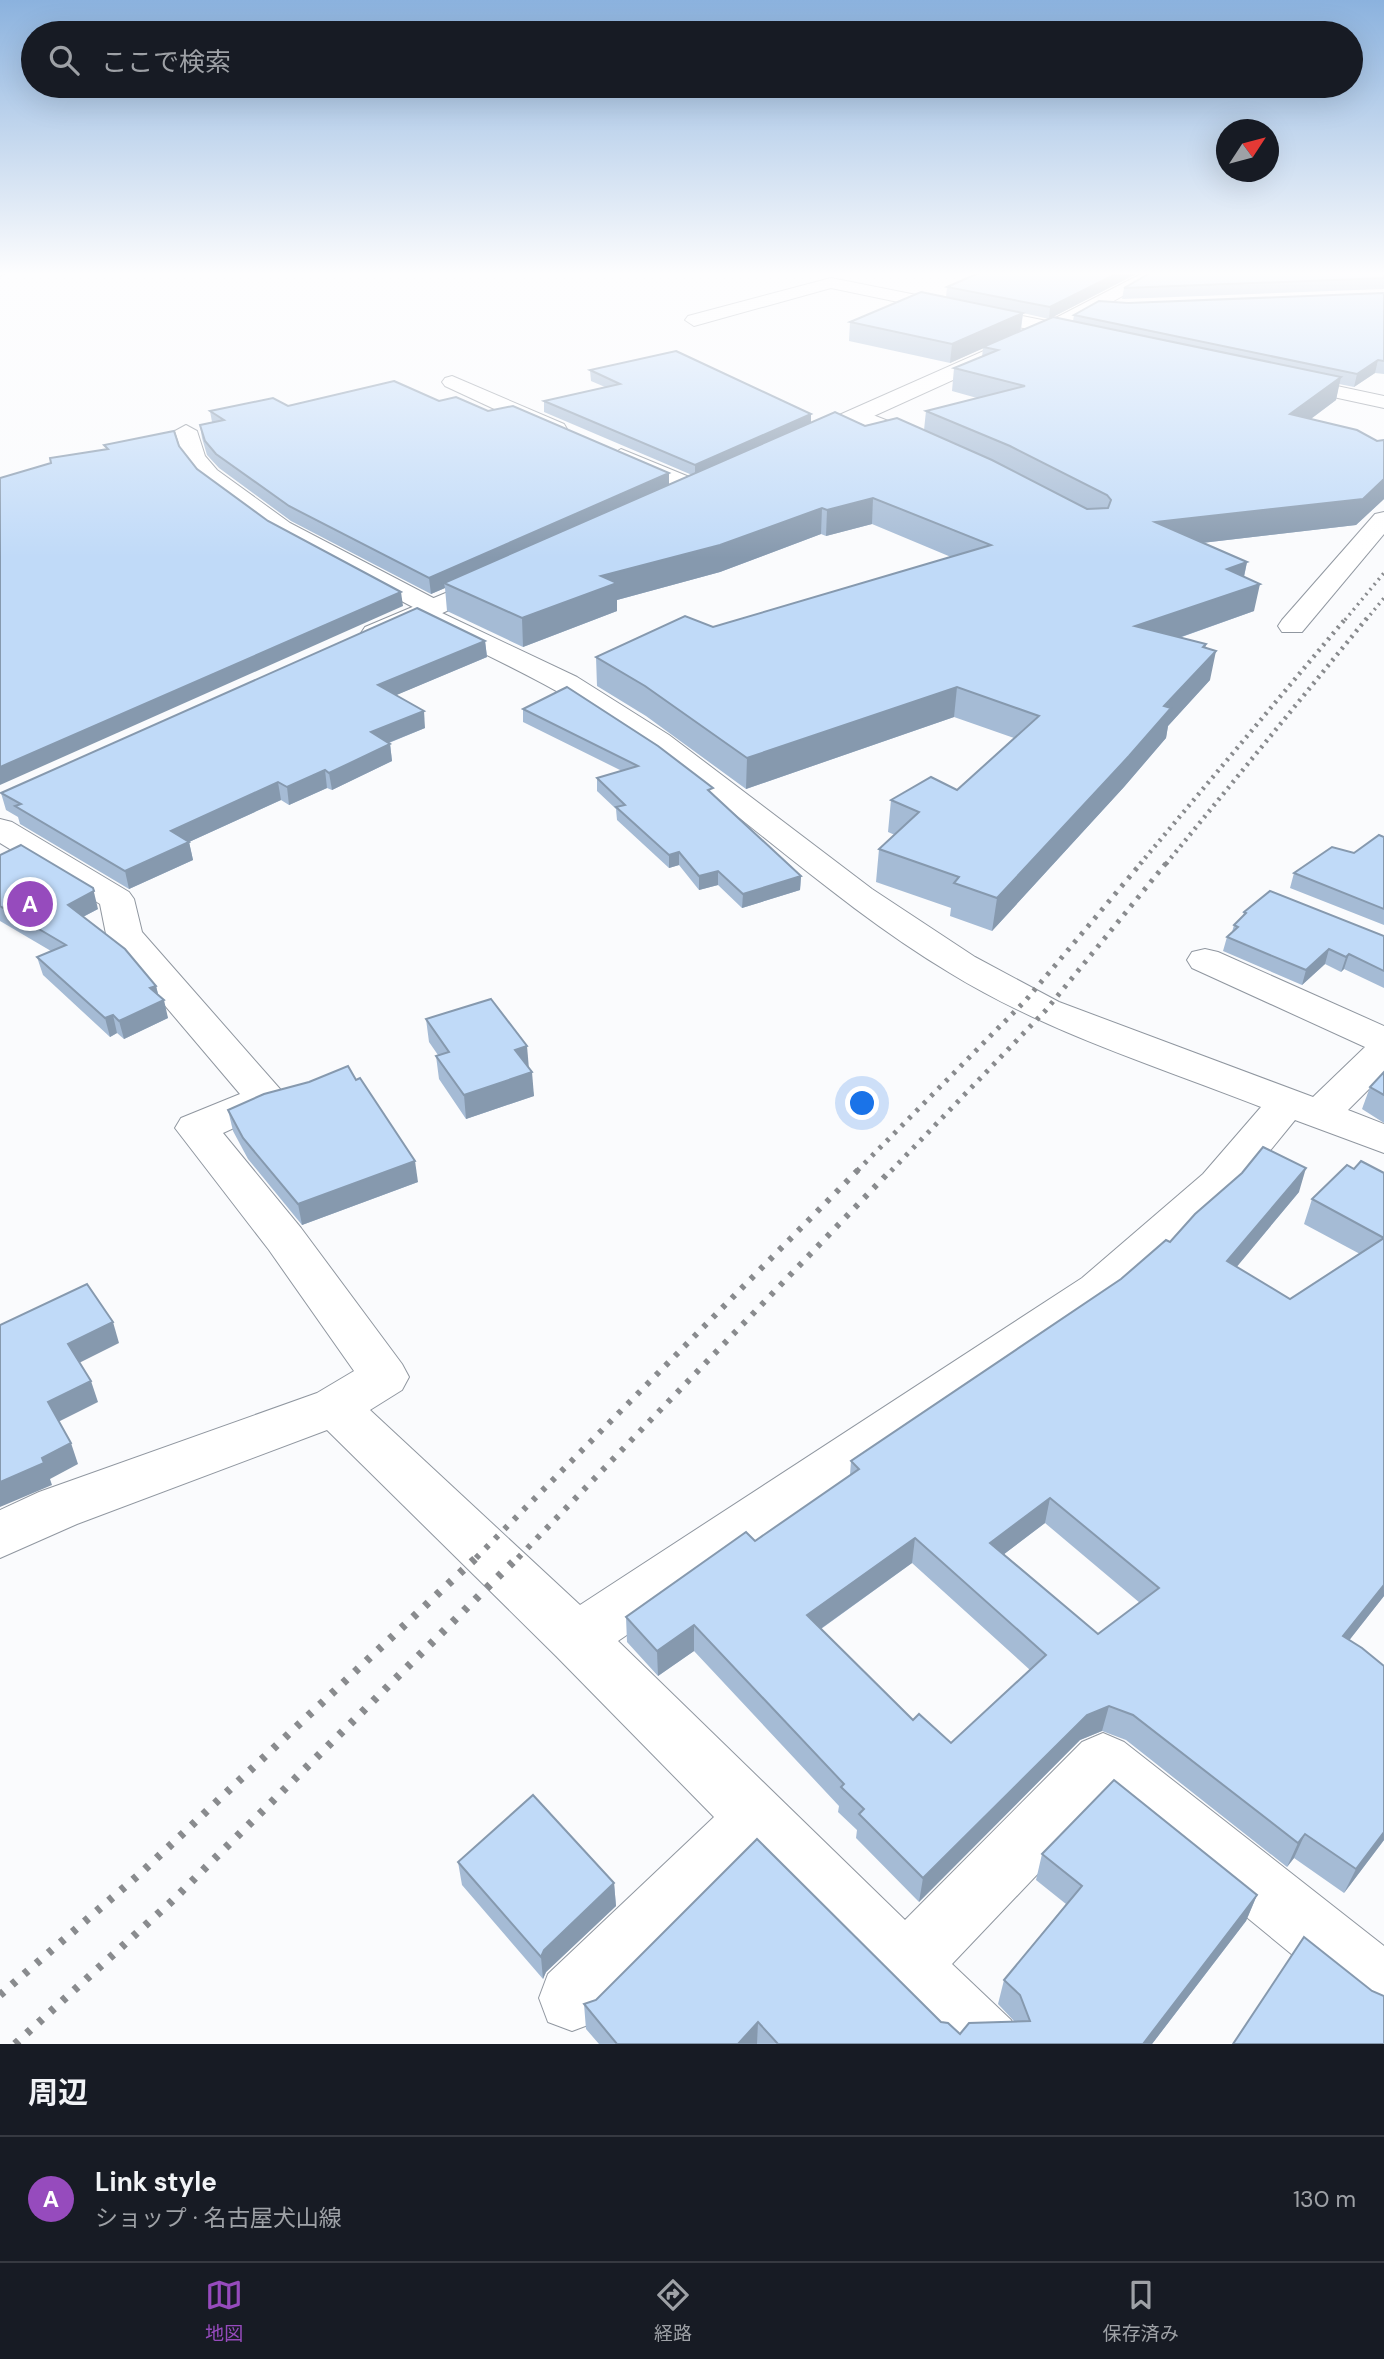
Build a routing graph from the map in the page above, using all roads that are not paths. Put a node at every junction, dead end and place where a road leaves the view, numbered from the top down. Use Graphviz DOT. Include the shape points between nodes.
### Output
graph roads {
  1 [pos="971,367"];
  2 [pos="1263,376"];
  3 [pos="452,382"];
  4 [pos="1384,402"];
  5 [pos="858,415"];
  6 [pos="186,431"];
  7 [pos="575,437"];
  8 [pos="599,447"];
  9 [pos="783,449"];
  10 [pos="941,451"];
  11 [pos="721,477"];
  12 [pos="696,488"];
  13 [pos="671,500"];
  14 [pos="1384,519"];
  15 [pos="520,568"];
  16 [pos="427,610"];
  17 [pos="1292,626"];
  18 [pos="348,645"];
  19 [pos="0,829"];
  20 [pos="1206,960"];
  21 [pos="1384,1041"];
  22 [pos="1384,1051"];
  23 [pos="1303,1109"];
  24 [pos="1384,1139"];
  25 [pos="335,1407"];
  26 [pos="0,1535"];
  27 [pos="576,1638"];
  28 [pos="757,1818"];
  29 [pos="905,1966"];
  30 [pos="1384,1988"];
  31 [pos="572,1998"];
  32 [pos="987,2044"];
  1 -- 5 [label="street"];
  2 -- 4 [label="street"];
  3 -- 7 [label="street"];
  5 -- 9 [label="street"];
  5 -- 10 [label="street"];
  6 -- 16 [label="street" via="194,457 209,475 281,528"];
  8 -- 12 [label="street"];
  11 -- 12 [label="street"];
  12 -- 13 [label="street"];
  14 -- 17 [label="street"];
  15 -- 16 [label="street"];
  16 -- 18 [label="street"];
  16 -- 23 [label="street" via="567,683 658,741 860,896 962,965 1046,1010"];
  19 -- 25 [label="street" via="117,899 124,934 282,1094 197,1128 385,1377"];
  20 -- 21 [label="street"];
  22 -- 23 [label="street"];
  23 -- 24 [label="street"];
  23 -- 27 [label="street" via="1098,1290"];
  25 -- 26 [label="street" via="58,1508"];
  25 -- 27 [label="street"];
  27 -- 28 [label="street"];
  28 -- 29 [label="street"];
  28 -- 31 [label="street"];
  29 -- 30 [label="street" via="1104,1762"];
  29 -- 32 [label="street"];
}
